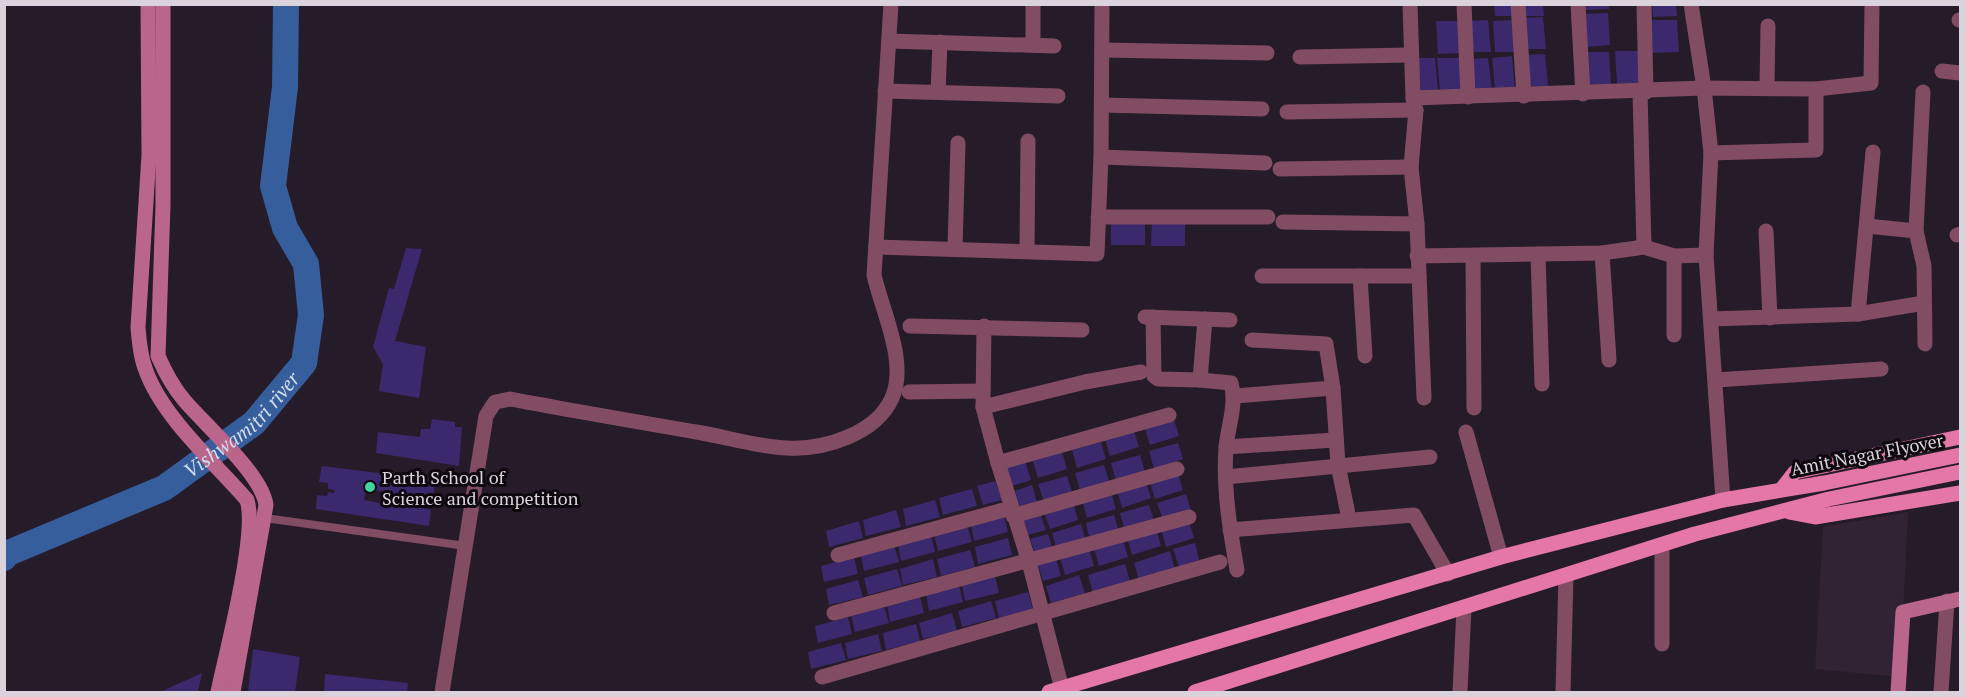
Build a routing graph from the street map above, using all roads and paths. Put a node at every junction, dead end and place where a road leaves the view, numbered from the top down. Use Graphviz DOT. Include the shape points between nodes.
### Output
graph roads {
  1 [pos="148,4"];
  2 [pos="163,4"];
  3 [pos="891,4"];
  4 [pos="1033,4"];
  5 [pos="1102,4"];
  6 [pos="1410,4"];
  7 [pos="1464,4"];
  8 [pos="1518,4"];
  9 [pos="1578,4"];
  10 [pos="1644,4"];
  11 [pos="1691,4"];
  12 [pos="1872,4"];
  13 [pos="1768,26"];
  14 [pos="889,41"];
  15 [pos="940,42"];
  16 [pos="1033,45"];
  17 [pos="1054,46"];
  18 [pos="1103,50"];
  19 [pos="1267,53"];
  20 [pos="1410,55"];
  21 [pos="1300,57"];
  22 [pos="1942,71"];
  23 [pos="1960,73"];
  24 [pos="1767,87"];
  25 [pos="1704,88"];
  26 [pos="1816,89"];
  27 [pos="885,91"];
  28 [pos="938,92"];
  29 [pos="1643,92"];
  30 [pos="1923,92"];
  31 [pos="1583,94"];
  32 [pos="1058,96"];
  33 [pos="1524,96"];
  34 [pos="1468,97"];
  35 [pos="1414,104"];
  36 [pos="1102,105"];
  37 [pos="1262,109"];
  38 [pos="1287,112"];
  39 [pos="1028,141"];
  40 [pos="958,144"];
  41 [pos="1873,152"];
  42 [pos="1711,153"];
  43 [pos="1101,157"];
  44 [pos="1265,163"];
  45 [pos="1412,167"];
  46 [pos="1280,169"];
  47 [pos="1098,217"];
  48 [pos="1417,224"];
  49 [pos="1867,226"];
  50 [pos="1766,231"];
  51 [pos="1916,231"];
  52 [pos="876,247"];
  53 [pos="1644,248"];
  54 [pos="955,249"];
  55 [pos="1027,250"];
  56 [pos="1602,253"];
  57 [pos="1538,254"];
  58 [pos="1706,255"];
  59 [pos="1417,256"];
  60 [pos="1473,256"];
  61 [pos="1674,256"];
  62 [pos="1262,276"];
  63 [pos="1360,276"];
  64 [pos="1419,276"];
  65 [pos="1924,303"];
  66 [pos="1858,314"];
  67 [pos="1770,318"];
  68 [pos="1205,319"];
  69 [pos="1711,319"];
  70 [pos="1230,320"];
  71 [pos="910,326"];
  72 [pos="984,326"];
  73 [pos="1082,330"];
  74 [pos="1674,335"];
  75 [pos="1252,340"];
  76 [pos="1925,344"];
  77 [pos="1365,356"];
  78 [pos="1610,360"];
  79 [pos="1881,369"];
  80 [pos="1141,372"];
  81 [pos="1200,380"];
  82 [pos="1716,380"];
  83 [pos="171,384"];
  84 [pos="1542,384"];
  85 [pos="1333,388"];
  86 [pos="982,391"];
  87 [pos="909,392"];
  88 [pos="158,393"];
  89 [pos="1235,396"];
  90 [pos="1424,398"];
  91 [pos="983,407"];
  92 [pos="1474,408"];
  93 [pos="1168,415"];
  94 [pos="1466,432"];
  95 [pos="1960,436"];
  96 [pos="1335,440"];
  97 [pos="1226,447"];
  98 [pos="1960,455"];
  99 [pos="1430,457"];
  100 [pos="998,463"];
  101 [pos="1338,465"];
  102 [pos="1177,469"];
  103 [pos="1960,472"];
  104 [pos="1226,477"];
  105 [pos="1781,490"];
  106 [pos="1960,493"];
  107 [pos="1723,500"];
  108 [pos="1786,511"];
  109 [pos="1012,512"];
  110 [pos="1189,517"];
  111 [pos="265,518"];
  112 [pos="1349,519"];
  113 [pos="1230,530"];
  114 [pos="1662,545"];
  115 [pos="466,546"];
  116 [pos="838,555"];
  117 [pos="1501,557"];
  118 [pos="1029,562"];
  119 [pos="1220,562"];
  120 [pos="1237,570"];
  121 [pos="1448,574"];
  122 [pos="1566,576"];
  123 [pos="1954,600"];
  124 [pos="1464,608"];
  125 [pos="834,613"];
  126 [pos="1044,615"];
  127 [pos="1662,644"];
  128 [pos="822,677"];
  129 [pos="1218,689"];
  130 [pos="1055,691"];
  131 [pos="1199,692"];
  132 [pos="218,693"];
  133 [pos="233,693"];
  134 [pos="442,693"];
  135 [pos="1460,693"];
  136 [pos="1563,693"];
  137 [pos="1898,693"];
  138 [pos="1941,693"];
  1 -- 88 [label="main road" via="149,155 138,327 145,369"];
  2 -- 83 [label="main road" via="163,205 157,342 158,356"];
  3 -- 14 [label="street"];
  4 -- 16 [label="street"];
  5 -- 18 [label="street"];
  6 -- 20 [label="street"];
  7 -- 34 [label="street"];
  8 -- 33 [label="street"];
  9 -- 31 [label="street"];
  10 -- 29 [label="street"];
  11 -- 25 [label="street"];
  12 -- 26 [label="street" via="1871,83"];
  13 -- 24 [label="street"];
  14 -- 15 [label="street"];
  14 -- 27 [label="street"];
  15 -- 16 [label="street"];
  15 -- 28 [label="street"];
  16 -- 17 [label="street"];
  18 -- 19 [label="street"];
  18 -- 36 [label="street"];
  20 -- 21 [label="street"];
  20 -- 35 [label="street"];
  22 -- 23 [label="street"];
  24 -- 25 [label="street"];
  24 -- 26 [label="street"];
  25 -- 29 [label="street"];
  25 -- 42 [label="street"];
  26 -- 42 [label="street" via="1816,150"];
  27 -- 28 [label="street"];
  27 -- 52 [label="street"];
  28 -- 32 [label="street"];
  29 -- 31 [label="street"];
  29 -- 53 [label="street"];
  30 -- 51 [label="street"];
  31 -- 33 [label="street"];
  33 -- 34 [label="street"];
  34 -- 35 [label="street"];
  35 -- 38 [label="street"];
  35 -- 45 [label="street"];
  36 -- 37 [label="street"];
  36 -- 43 [label="street"];
  39 -- 55 [label="street"];
  40 -- 54 [label="street"];
  41 -- 49 [label="street"];
  42 -- 58 [label="street"];
  43 -- 44 [label="street"];
  43 -- 47 [label="street"];
  45 -- 46 [label="street"];
  45 -- 48 [label="street"];
  47 -- 48 [label="street"];
  47 -- 55 [label="street" via="1097,254"];
  48 -- 59 [label="street"];
  49 -- 51 [label="street"];
  49 -- 66 [label="street"];
  50 -- 67 [label="street"];
  51 -- 65 [label="street" via="1924,266"];
  52 -- 54 [label="street"];
  52 -- 115 [label="street" via="874,275 896,349 896,383 878,420 841,441 788,449 500,400 490,406 486,416"];
  53 -- 56 [label="street"];
  53 -- 61 [label="street"];
  54 -- 55 [label="street"];
  56 -- 57 [label="street"];
  56 -- 78 [label="street"];
  57 -- 60 [label="street"];
  57 -- 84 [label="street"];
  58 -- 61 [label="street"];
  58 -- 69 [label="street"];
  59 -- 60 [label="street"];
  59 -- 64 [label="street"];
  60 -- 92 [label="street"];
  61 -- 74 [label="street"];
  62 -- 63 [label="street"];
  63 -- 64 [label="street"];
  63 -- 77 [label="street"];
  64 -- 90 [label="street"];
  65 -- 66 [label="street"];
  65 -- 76 [label="street"];
  66 -- 67 [label="street"];
  67 -- 69 [label="street"];
  68 -- 70 [label="street"];
  68 -- 81 [label="street"];
  68 -- 81 [label="street" via="1149,317 1154,376"];
  69 -- 82 [label="street"];
  71 -- 72 [label="street"];
  72 -- 73 [label="street"];
  72 -- 86 [label="street"];
  75 -- 85 [label="street" via="1326,344"];
  79 -- 82 [label="street"];
  80 -- 91 [label="street"];
  81 -- 89 [label="street" via="1231,383"];
  82 -- 107 [label="street"];
  83 -- 88 [label="main road"];
  83 -- 111 [label="main road" via="260,485"];
  85 -- 89 [label="street"];
  85 -- 96 [label="street"];
  86 -- 87 [label="street"];
  86 -- 91 [label="street"];
  88 -- 132 [label="main road" via="168,411 247,500 250,510 249,537"];
  89 -- 97 [label="street"];
  91 -- 100 [label="street"];
  93 -- 100 [label="street"];
  94 -- 117 [label="street"];
  95 -- 105 [label="main road" via="1796,472"];
  96 -- 97 [label="street"];
  96 -- 101 [label="street"];
  97 -- 104 [label="street"];
  98 -- 105 [label="main road, Amit Nagar Flyover"];
  99 -- 101 [label="street"];
  100 -- 109 [label="street"];
  101 -- 104 [label="street"];
  101 -- 112 [label="street"];
  102 -- 109 [label="street"];
  103 -- 108 [label="main road, Amit Nagar Flyover"];
  104 -- 113 [label="street"];
  105 -- 107 [label="main road, Amit Nagar Flyover"];
  106 -- 108 [label="main road" via="1815,517"];
  107 -- 117 [label="main road, Amit Nagar Flyover"];
  108 -- 114 [label="main road, Amit Nagar Flyover"];
  109 -- 116 [label="street"];
  109 -- 118 [label="street"];
  110 -- 118 [label="street"];
  111 -- 115 [label="lane"];
  111 -- 133 [label="main road"];
  112 -- 113 [label="street"];
  112 -- 121 [label="street" via="1414,515"];
  113 -- 120 [label="street"];
  114 -- 122 [label="main road, Amit Nagar Flyover"];
  114 -- 127 [label="street"];
  115 -- 134 [label="street"];
  117 -- 121 [label="main road, Amit Nagar Flyover"];
  118 -- 125 [label="street"];
  118 -- 126 [label="street"];
  119 -- 126 [label="street"];
  121 -- 130 [label="main road, Amit Nagar Flyover"];
  122 -- 124 [label="main road, Amit Nagar Flyover"];
  122 -- 136 [label="street"];
  123 -- 137 [label="main road" via="1903,612"];
  123 -- 138 [label="street"];
  124 -- 129 [label="main road, Amit Nagar Flyover"];
  124 -- 135 [label="street"];
  126 -- 128 [label="street"];
  126 -- 130 [label="street"];
  129 -- 131 [label="main road, Amit Nagar Flyover"];
}
